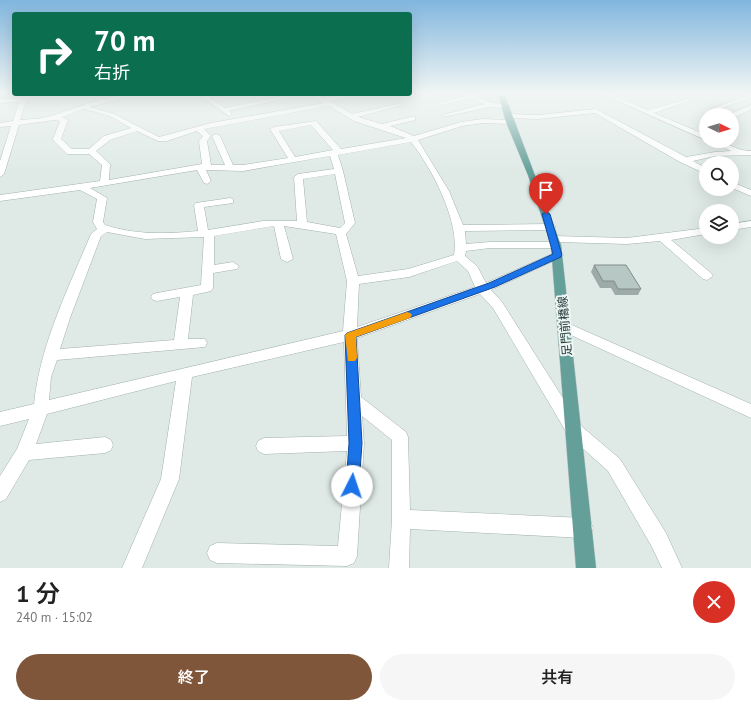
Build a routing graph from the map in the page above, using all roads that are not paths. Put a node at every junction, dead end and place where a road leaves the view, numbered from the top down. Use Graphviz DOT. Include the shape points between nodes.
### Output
graph roads {
  1 [pos="18,120"];
  2 [pos="43,120"];
  3 [pos="62,120"];
  4 [pos="121,120"];
  5 [pos="234,120"];
  6 [pos="360,120"];
  7 [pos="407,120"];
  8 [pos="489,120"];
  9 [pos="510,120"];
  10 [pos="611,120"];
  11 [pos="666,120"];
  12 [pos="17,123"];
  13 [pos="0,125"];
  14 [pos="383,126"];
  15 [pos="138,128"];
  16 [pos="198,128"];
  17 [pos="699,131"];
  18 [pos="694,132"];
  19 [pos="699,134"];
  20 [pos="216,136"];
  21 [pos="413,138"];
  22 [pos="730,148"];
  23 [pos="91,150"];
  24 [pos="336,153"];
  25 [pos="741,153"];
  26 [pos="751,153"];
  27 [pos="293,160"];
  28 [pos="685,160"];
  29 [pos="751,161"];
  30 [pos="674,162"];
  31 [pos="203,167"];
  32 [pos="230,167"];
  33 [pos="699,167"];
  34 [pos="339,171"];
  35 [pos="0,174"];
  36 [pos="207,181"];
  37 [pos="104,183"];
  38 [pos="81,187"];
  39 [pos="739,188"];
  40 [pos="751,193"];
  41 [pos="0,198"];
  42 [pos="230,201"];
  43 [pos="278,223"];
  44 [pos="751,224"];
  45 [pos="302,226"];
  46 [pos="739,226"];
  47 [pos="458,228"];
  48 [pos="105,229"];
  49 [pos="342,232"];
  50 [pos="699,232"];
  51 [pos="206,233"];
  52 [pos="663,238"];
  53 [pos="555,242"];
  54 [pos="460,253"];
  55 [pos="287,259"];
  56 [pos="234,266"];
  57 [pos="208,270"];
  58 [pos="707,276"];
  59 [pos="353,281"];
  60 [pos="482,288"];
  61 [pos="186,291"];
  62 [pos="157,297"];
  63 [pos="565,327"];
  64 [pos="350,335"];
  65 [pos="200,343"];
  66 [pos="180,345"];
  67 [pos="51,355"];
  68 [pos="185,373"];
  69 [pos="354,400"];
  70 [pos="41,408"];
  71 [pos="751,411"];
  72 [pos="0,419"];
  73 [pos="574,430"];
  74 [pos="356,443"];
  75 [pos="105,445"];
  76 [pos="264,446"];
  77 [pos="24,453"];
  78 [pos="0,493"];
  79 [pos="401,519"];
  80 [pos="583,528"];
  81 [pos="217,552"];
  82 [pos="132,568"];
  83 [pos="399,568"];
  84 [pos="586,568"];
  85 [pos="672,568"];
  1 -- 12 [label="street"];
  2 -- 12 [label="street"];
  3 -- 23 [label="street" via="64,120 57,139 70,152"];
  4 -- 15 [label="street"];
  5 -- 16 [label="street"];
  6 -- 14 [label="street"];
  7 -- 14 [label="street"];
  8 -- 21 [label="street" via="461,124"];
  9 -- 53 [label="main road, 足門前橋線"];
  10 -- 28 [label="street"];
  11 -- 18 [label="street"];
  12 -- 13 [label="street"];
  12 -- 35 [label="street"];
  14 -- 21 [label="street"];
  15 -- 16 [label="street" via="158,139"];
  15 -- 23 [label="street" via="107,138"];
  16 -- 31 [label="street" via="206,136 202,141"];
  17 -- 18 [label="street"];
  18 -- 19 [label="street"];
  20 -- 32 [label="street"];
  21 -- 24 [label="street"];
  21 -- 47 [label="street" via="441,182"];
  22 -- 25 [label="street"];
  23 -- 37 [label="street" via="106,164"];
  24 -- 27 [label="street"];
  24 -- 27 [label="street" via="313,123 274,129"];
  24 -- 34 [label="street"];
  25 -- 26 [label="street"];
  25 -- 28 [label="street" via="715,154"];
  25 -- 29 [label="street"];
  27 -- 32 [label="street" via="250,167"];
  28 -- 30 [label="street"];
  28 -- 33 [label="street"];
  31 -- 32 [label="street"];
  31 -- 36 [label="street"];
  31 -- 37 [label="street"];
  34 -- 45 [label="street" via="298,177"];
  34 -- 49 [label="street" via="350,223"];
  37 -- 38 [label="street"];
  38 -- 41 [label="street"];
  38 -- 48 [label="street" via="102,198 98,222"];
  39 -- 40 [label="street"];
  42 -- 51 [label="street" via="199,205"];
  43 -- 45 [label="street"];
  43 -- 51 [label="street"];
  43 -- 55 [label="street"];
  44 -- 46 [label="street"];
  45 -- 49 [label="street"];
  47 -- 53 [label="street"];
  47 -- 54 [label="street"];
  48 -- 51 [label="street" via="160,237"];
  48 -- 67 [label="street" via="96,234 82,266"];
  49 -- 59 [label="street"];
  50 -- 52 [label="street"];
  51 -- 57 [label="street"];
  52 -- 53 [label="street"];
  52 -- 58 [label="street"];
  53 -- 54 [label="street" via="490,245"];
  53 -- 60 [label="street"];
  53 -- 63 [label="main road, 足門前橋線"];
  54 -- 59 [label="street" via="409,273"];
  54 -- 60 [label="street" via="473,269"];
  56 -- 57 [label="street"];
  57 -- 61 [label="street" via="207,288"];
  59 -- 64 [label="street"];
  60 -- 64 [label="street"];
  60 -- 73 [label="street" via="498,304"];
  61 -- 62 [label="street"];
  61 -- 66 [label="street"];
  63 -- 71 [label="street"];
  63 -- 73 [label="main road, 足門前橋線"];
  64 -- 68 [label="street"];
  64 -- 69 [label="street"];
  65 -- 66 [label="street"];
  66 -- 67 [label="street"];
  67 -- 70 [label="street" via="44,378"];
  68 -- 70 [label="street"];
  68 -- 82 [label="street" via="170,479"];
  69 -- 74 [label="street"];
  69 -- 79 [label="street" via="400,438"];
  70 -- 72 [label="street"];
  70 -- 77 [label="street"];
  73 -- 80 [label="main road, 足門前橋線"];
  73 -- 85 [label="street" via="614,465 659,540"];
  74 -- 76 [label="street"];
  74 -- 81 [label="street" via="347,556"];
  75 -- 77 [label="street"];
  77 -- 78 [label="street"];
  79 -- 80 [label="street"];
  79 -- 83 [label="street"];
  80 -- 84 [label="main road, 足門前橋線"];
}
